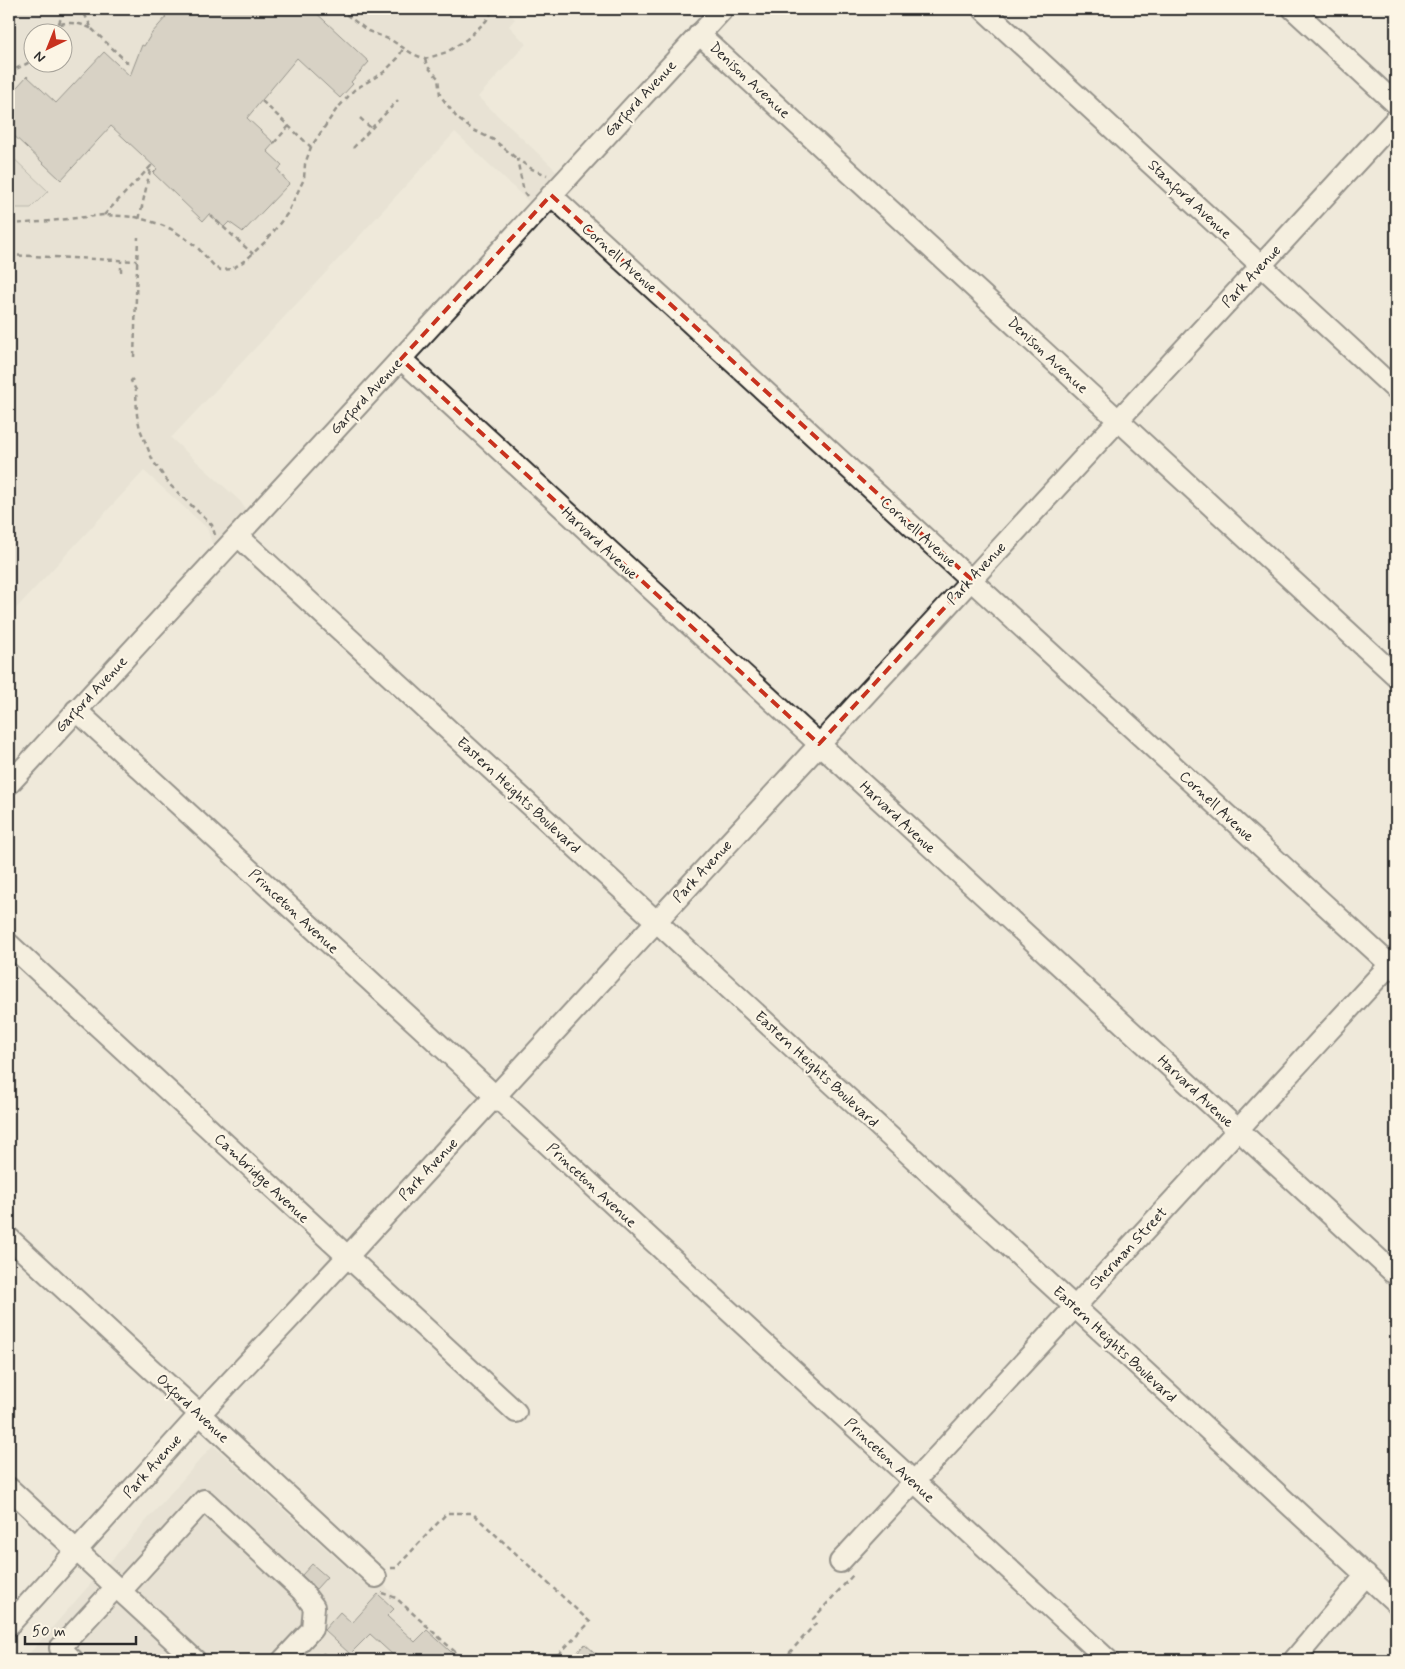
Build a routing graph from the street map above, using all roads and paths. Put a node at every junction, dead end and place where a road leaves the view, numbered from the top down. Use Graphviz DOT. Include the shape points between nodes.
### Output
graph roads {
  1 [pos="65,9"];
  2 [pos="82,9"];
  3 [pos="339,9"];
  4 [pos="494,9"];
  5 [pos="723,9"];
  6 [pos="983,9"];
  7 [pos="1293,9"];
  8 [pos="61,22"];
  9 [pos="72,23"];
  10 [pos="92,29"];
  11 [pos="700,34"];
  12 [pos="404,47"];
  13 [pos="425,59"];
  14 [pos="22,65"];
  15 [pos="131,66"];
  16 [pos="9,74"];
  17 [pos="398,100"];
  18 [pos="262,101"];
  19 [pos="1396,104"];
  20 [pos="360,118"];
  21 [pos="1396,119"];
  22 [pos="289,126"];
  23 [pos="371,128"];
  24 [pos="274,143"];
  25 [pos="312,147"];
  26 [pos="353,148"];
  27 [pos="517,160"];
  28 [pos="547,175"];
  29 [pos="551,195"];
  30 [pos="527,196"];
  31 [pos="210,215"];
  32 [pos="104,216"];
  33 [pos="139,219"];
  34 [pos="9,224"];
  35 [pos="138,237"];
  36 [pos="253,254"];
  37 [pos="9,255"];
  38 [pos="121,260"];
  39 [pos="137,260"];
  40 [pos="1261,265"];
  41 [pos="121,272"];
  42 [pos="134,357"];
  43 [pos="400,358"];
  44 [pos="133,379"];
  45 [pos="1396,390"];
  46 [pos="1118,420"];
  47 [pos="215,535"];
  48 [pos="238,536"];
  49 [pos="971,579"];
  50 [pos="1396,676"];
  51 [pos="76,710"];
  52 [pos="819,744"];
  53 [pos="9,784"];
  54 [pos="656,921"];
  55 [pos="9,944"];
  56 [pos="1394,964"];
  57 [pos="495,1096"];
  58 [pos="1238,1130"];
  59 [pos="9,1238"];
  60 [pos="348,1256"];
  61 [pos="1396,1275"];
  62 [pos="1074,1306"];
  63 [pos="516,1412"];
  64 [pos="200,1414"];
  65 [pos="913,1481"];
  66 [pos="9,1488"];
  67 [pos="76,1550"];
  68 [pos="847,1568"];
  69 [pos="1366,1575"];
  70 [pos="380,1579"];
  71 [pos="119,1589"];
  72 [pos="1396,1603"];
  73 [pos="9,1623"];
  74 [pos="325,1654"];
  75 [pos="554,1659"];
  76 [pos="73,1660"];
  77 [pos="195,1660"];
  78 [pos="283,1660"];
  79 [pos="329,1660"];
  80 [pos="464,1660"];
  81 [pos="783,1660"];
  82 [pos="1108,1660"];
  83 [pos="1294,1660"];
  1 -- 8 [label="path"];
  2 -- 10 [label="path"];
  3 -- 12 [label="path" via="368,31"];
  4 -- 13 [label="path" via="486,22 467,40 447,52"];
  5 -- 11 [label="street, Garford Avenue"];
  6 -- 40 [label="street, Stanford Avenue"];
  7 -- 19 [label="street"];
  9 -- 10 [label="path"];
  10 -- 15 [label="path"];
  11 -- 29 [label="street, Garford Avenue"];
  11 -- 46 [label="street, Denison Avenue"];
  12 -- 13 [label="path"];
  12 -- 25 [label="path" via="384,72 360,86 343,103 327,121"];
  13 -- 27 [label="path" via="438,78 440,94 457,118 494,140"];
  14 -- 16 [label="path"];
  17 -- 23 [label="path"];
  18 -- 22 [label="path"];
  20 -- 23 [label="path"];
  21 -- 40 [label="street, Park Avenue"];
  22 -- 24 [label="path"];
  22 -- 25 [label="path"];
  23 -- 26 [label="path"];
  25 -- 36 [label="path" via="305,164 304,179 287,214"];
  27 -- 28 [label="path"];
  27 -- 30 [label="path"];
  29 -- 43 [label="street, Garford Avenue"];
  29 -- 49 [label="street, Cornell Avenue"];
  31 -- 36 [label="path"];
  32 -- 33 [label="path"];
  32 -- 33 [label="path" via="151,166"];
  32 -- 34 [label="path"];
  33 -- 36 [label="path" via="159,224 185,238 221,270 232,269"];
  35 -- 39 [label="path"];
  37 -- 38 [label="path"];
  38 -- 39 [label="path"];
  38 -- 41 [label="path"];
  39 -- 42 [label="path"];
  40 -- 45 [label="street, Stanford Avenue"];
  40 -- 46 [label="street, Park Avenue"];
  43 -- 48 [label="street, Garford Avenue"];
  43 -- 52 [label="street, Harvard Avenue"];
  44 -- 47 [label="path" via="140,429 153,461 170,486 212,525"];
  46 -- 49 [label="street, Park Avenue"];
  46 -- 50 [label="street, Denison Avenue"];
  48 -- 51 [label="street, Garford Avenue"];
  48 -- 54 [label="street, Eastern Heights Boulevard"];
  49 -- 52 [label="street, Park Avenue"];
  49 -- 56 [label="street, Cornell Avenue"];
  51 -- 53 [label="street, Garford Avenue"];
  51 -- 57 [label="street, Princeton Avenue"];
  52 -- 54 [label="street, Park Avenue"];
  52 -- 58 [label="street, Harvard Avenue"];
  54 -- 57 [label="street, Park Avenue"];
  54 -- 62 [label="street, Eastern Heights Boulevard"];
  55 -- 60 [label="street, Cambridge Avenue"];
  56 -- 58 [label="street, Sherman Street"];
  57 -- 60 [label="street, Park Avenue"];
  57 -- 65 [label="street, Princeton Avenue"];
  58 -- 61 [label="street, Harvard Avenue"];
  58 -- 62 [label="street, Sherman Street"];
  59 -- 64 [label="street, Oxford Avenue"];
  60 -- 63 [label="street, Cambridge Avenue"];
  60 -- 64 [label="street, Park Avenue"];
  62 -- 65 [label="street, Sherman Street"];
  62 -- 69 [label="street, Eastern Heights Boulevard"];
  64 -- 67 [label="street, Park Avenue"];
  64 -- 70 [label="street, Oxford Avenue"];
  65 -- 68 [label="street, Sherman Street"];
  65 -- 82 [label="street, Princeton Avenue"];
  66 -- 67 [label="street"];
  67 -- 71 [label="street"];
  67 -- 73 [label="street, Park Avenue"];
  68 -- 81 [label="path" via="813,1619 816,1623"];
  69 -- 72 [label="street, Eastern Heights Boulevard"];
  69 -- 83 [label="street"];
  70 -- 75 [label="path" via="396,1568 447,1513 472,1513 590,1622"];
  70 -- 80 [label="path" via="396,1598"];
  71 -- 76 [label="street" via="60,1648"];
  71 -- 77 [label="street"];
  71 -- 78 [label="street" via="204,1500 314,1607 312,1629"];
  74 -- 79 [label="path"];
}
